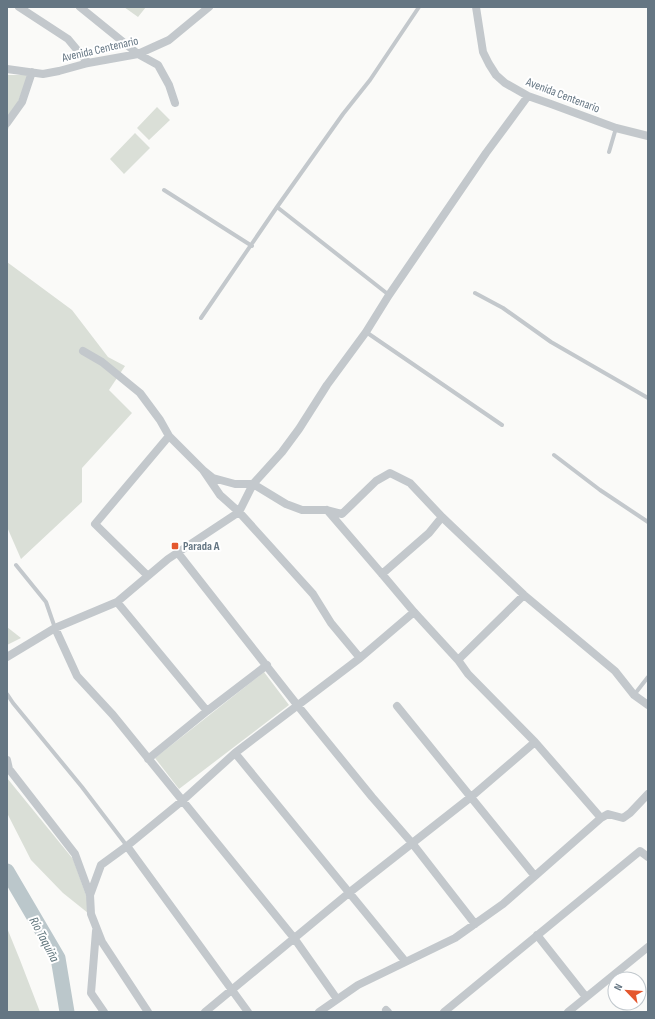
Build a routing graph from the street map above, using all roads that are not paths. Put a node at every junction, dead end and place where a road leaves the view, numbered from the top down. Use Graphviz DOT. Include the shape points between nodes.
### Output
graph roads {
  1 [pos="19,7"];
  2 [pos="80,7"];
  3 [pos="209,7"];
  4 [pos="419,7"];
  5 [pos="476,7"];
  6 [pos="138,54"];
  7 [pos="88,63"];
  8 [pos="7,68"];
  9 [pos="32,72"];
  10 [pos="528,96"];
  11 [pos="175,103"];
  12 [pos="7,123"];
  13 [pos="616,128"];
  14 [pos="648,136"];
  15 [pos="609,152"];
  16 [pos="164,190"];
  17 [pos="277,207"];
  18 [pos="252,246"];
  19 [pos="475,293"];
  20 [pos="389,295"];
  21 [pos="201,318"];
  22 [pos="366,332"];
  23 [pos="83,351"];
  24 [pos="648,398"];
  25 [pos="502,425"];
  26 [pos="169,436"];
  27 [pos="554,455"];
  28 [pos="203,470"];
  29 [pos="252,484"];
  30 [pos="326,510"];
  31 [pos="239,512"];
  32 [pos="442,517"];
  33 [pos="648,522"];
  34 [pos="178,553"];
  35 [pos="16,565"];
  36 [pos="382,574"];
  37 [pos="148,576"];
  38 [pos="524,595"];
  39 [pos="117,602"];
  40 [pos="414,612"];
  41 [pos="55,628"];
  42 [pos="7,657"];
  43 [pos="360,658"];
  44 [pos="458,660"];
  45 [pos="267,665"];
  46 [pos="648,677"];
  47 [pos="7,694"];
  48 [pos="634,695"];
  49 [pos="298,706"];
  50 [pos="397,706"];
  51 [pos="648,706"];
  52 [pos="206,711"];
  53 [pos="535,742"];
  54 [pos="235,752"];
  55 [pos="148,759"];
  56 [pos="7,760"];
  57 [pos="648,794"];
  58 [pos="471,797"];
  59 [pos="182,801"];
  60 [pos="601,818"];
  61 [pos="412,843"];
  62 [pos="127,846"];
  63 [pos="648,857"];
  64 [pos="534,875"];
  65 [pos="350,892"];
  66 [pos="90,895"];
  67 [pos="475,924"];
  68 [pos="96,926"];
  69 [pos="537,936"];
  70 [pos="294,938"];
  71 [pos="648,947"];
  72 [pos="405,961"];
  73 [pos="233,990"];
  74 [pos="586,997"];
  75 [pos="337,999"];
  76 [pos="104,1012"];
  77 [pos="148,1012"];
  78 [pos="205,1012"];
  79 [pos="248,1012"];
  80 [pos="319,1012"];
  81 [pos="444,1012"];
  82 [pos="568,1012"];
  1 -- 7 [label="street" via="68,39"];
  2 -- 6 [label="street"];
  3 -- 6 [label="street, Avenida Centenario" via="169,40"];
  4 -- 17 [label="lane" via="370,80"];
  5 -- 10 [label="street, Avenida Centenario" via="483,52 489,64 496,75"];
  6 -- 7 [label="street, Avenida Centenario"];
  6 -- 11 [label="street" via="158,65"];
  7 -- 9 [label="street, Avenida Centenario" via="43,74"];
  8 -- 9 [label="street, Avenida Centenario"];
  9 -- 12 [label="street" via="22,102"];
  10 -- 13 [label="street, Avenida Centenario"];
  10 -- 20 [label="street"];
  13 -- 14 [label="street, Avenida Centenario"];
  13 -- 15 [label="lane"];
  16 -- 18 [label="lane"];
  17 -- 18 [label="lane"];
  17 -- 20 [label="lane"];
  18 -- 21 [label="lane"];
  19 -- 24 [label="lane" via="503,308 551,342"];
  20 -- 22 [label="street"];
  22 -- 25 [label="lane"];
  22 -- 29 [label="street" via="282,452"];
  23 -- 26 [label="street" via="102,362 140,393"];
  26 -- 28 [label="street"];
  26 -- 37 [label="street" via="95,524"];
  27 -- 33 [label="lane"];
  28 -- 29 [label="street" via="213,478 235,484"];
  28 -- 31 [label="street" via="220,495"];
  29 -- 30 [label="street" via="286,504 302,510"];
  29 -- 31 [label="street"];
  30 -- 32 [label="street" via="342,514 376,480 390,473 410,483"];
  30 -- 36 [label="street"];
  31 -- 34 [label="street"];
  31 -- 43 [label="street" via="313,594 331,623"];
  32 -- 36 [label="street" via="429,533"];
  32 -- 38 [label="street"];
  34 -- 37 [label="street"];
  34 -- 45 [label="street"];
  35 -- 41 [label="lane" via="46,602"];
  36 -- 40 [label="street"];
  37 -- 39 [label="street"];
  38 -- 44 [label="street"];
  38 -- 48 [label="street" via="615,670"];
  39 -- 41 [label="street"];
  39 -- 52 [label="street"];
  40 -- 43 [label="street"];
  40 -- 44 [label="street"];
  41 -- 42 [label="street"];
  41 -- 55 [label="street" via="76,676 113,715"];
  43 -- 49 [label="street"];
  44 -- 53 [label="street" via="468,674"];
  45 -- 49 [label="street"];
  45 -- 52 [label="street"];
  46 -- 48 [label="lane"];
  47 -- 62 [label="lane"];
  48 -- 51 [label="street"];
  49 -- 54 [label="street"];
  49 -- 61 [label="street"];
  50 -- 58 [label="street"];
  52 -- 55 [label="street"];
  53 -- 58 [label="street"];
  53 -- 60 [label="street"];
  54 -- 59 [label="street"];
  54 -- 65 [label="street"];
  55 -- 59 [label="street"];
  56 -- 66 [label="street" via="9,769 75,854"];
  57 -- 60 [label="street" via="623,818 608,814"];
  58 -- 61 [label="street"];
  58 -- 64 [label="street"];
  59 -- 62 [label="street"];
  59 -- 70 [label="street"];
  60 -- 64 [label="street"];
  61 -- 65 [label="street"];
  61 -- 67 [label="street"];
  62 -- 66 [label="street" via="101,865"];
  62 -- 73 [label="street"];
  63 -- 69 [label="street" via="640,851"];
  64 -- 67 [label="street" via="503,904"];
  65 -- 70 [label="street"];
  65 -- 72 [label="street"];
  66 -- 68 [label="street" via="91,914"];
  67 -- 72 [label="street" via="455,938"];
  68 -- 76 [label="street" via="92,993"];
  68 -- 77 [label="street" via="102,942"];
  69 -- 74 [label="street"];
  69 -- 81 [label="street"];
  70 -- 73 [label="street"];
  70 -- 75 [label="street"];
  71 -- 74 [label="street"];
  72 -- 75 [label="street"];
  73 -- 78 [label="street"];
  73 -- 79 [label="street"];
  74 -- 82 [label="street"];
  75 -- 80 [label="street"];
}
